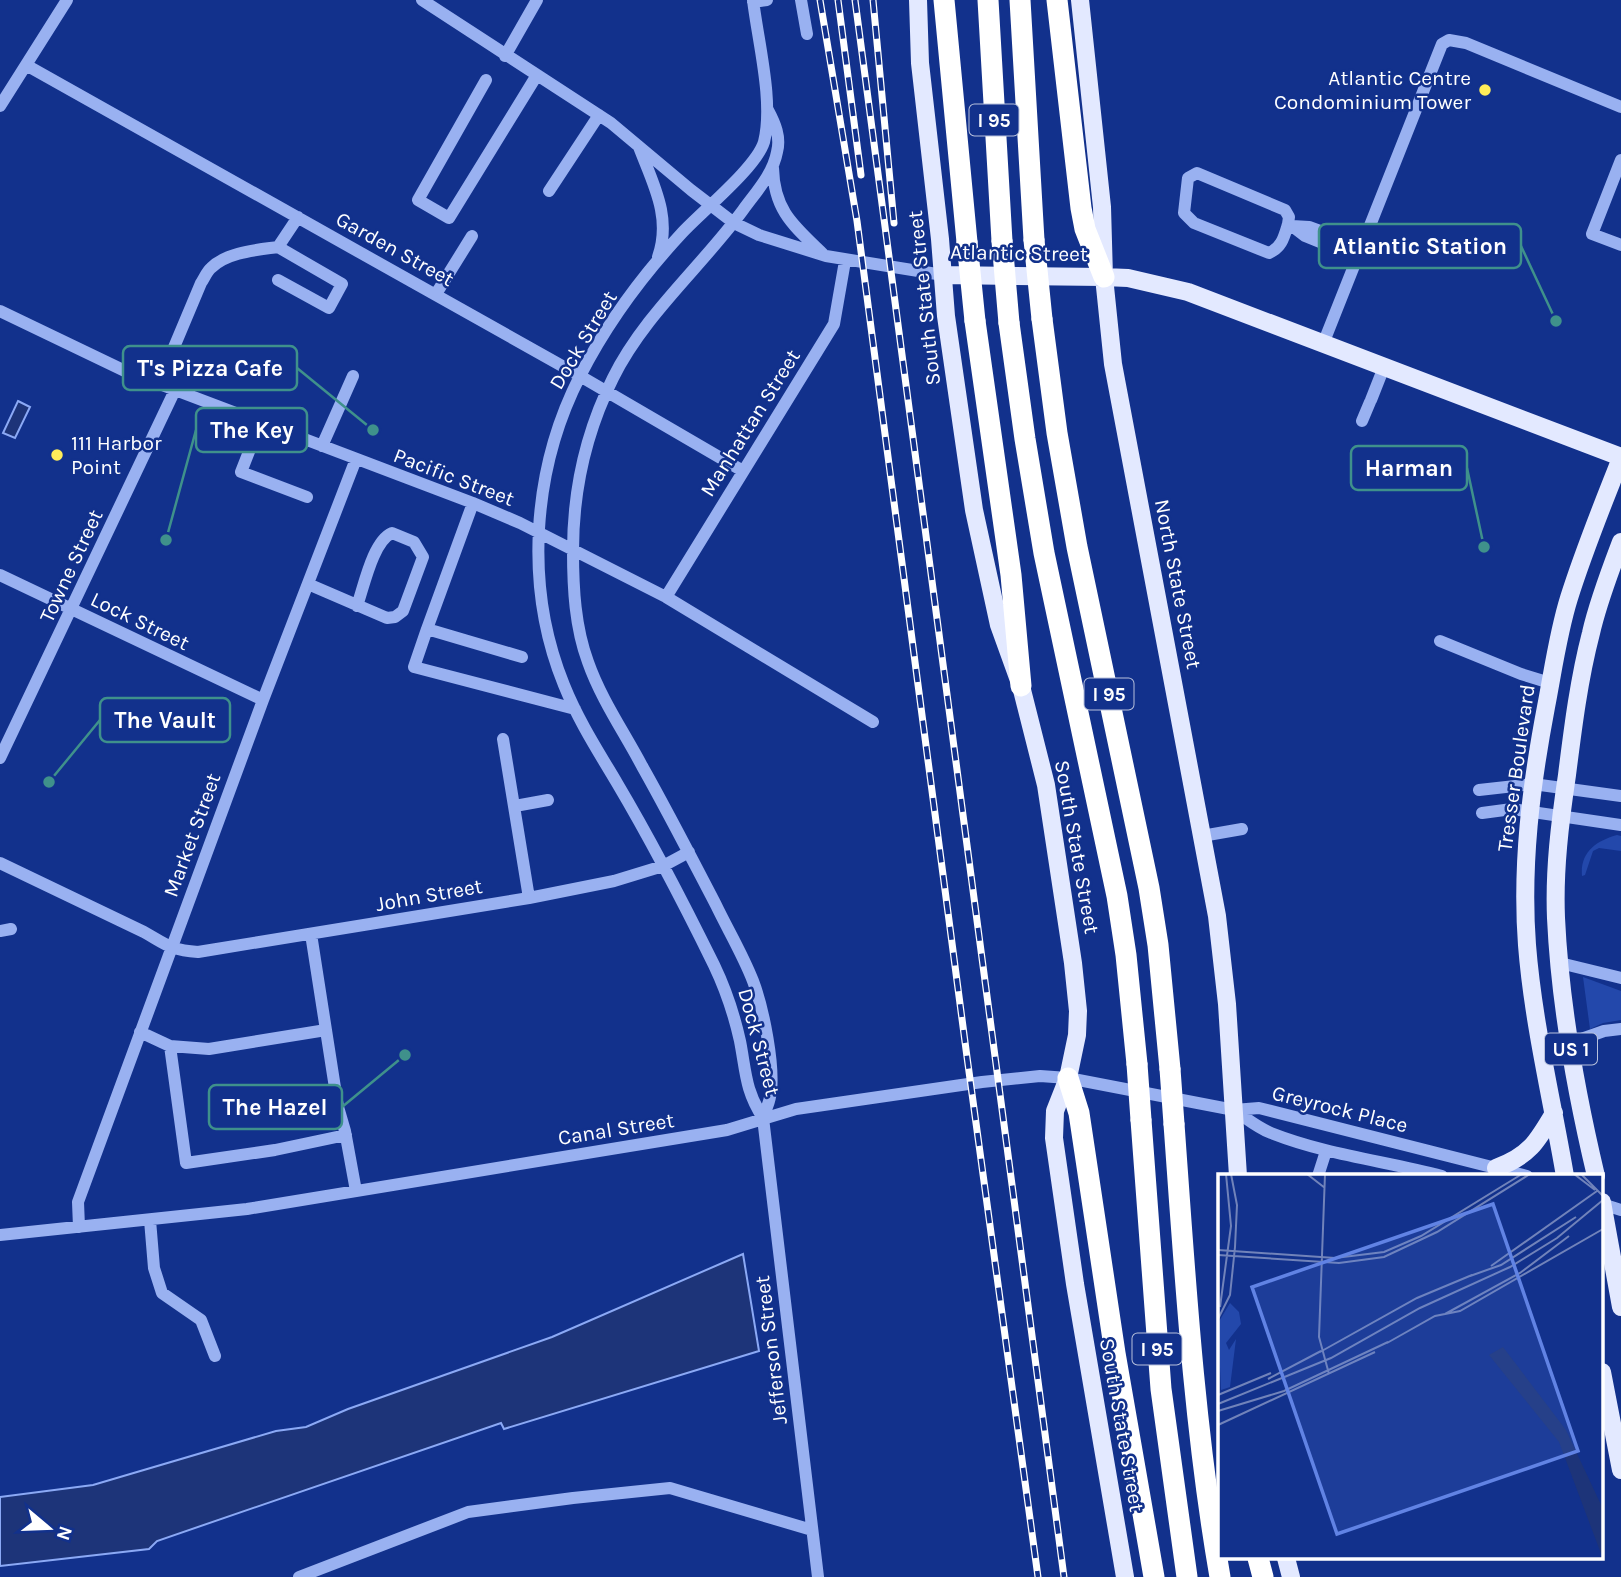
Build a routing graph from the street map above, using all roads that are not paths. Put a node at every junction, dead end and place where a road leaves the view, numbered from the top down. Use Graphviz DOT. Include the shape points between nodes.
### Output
graph roads {
  1 [pos="67,0"];
  2 [pos="422,0"];
  3 [pos="537,0"];
  4 [pos="767,0"];
  5 [pos="801,0"];
  6 [pos="918,0"];
  7 [pos="944,0"];
  8 [pos="988,0"];
  9 [pos="1020,0"];
  10 [pos="1057,0"];
  11 [pos="1080,0"];
  12 [pos="753,1"];
  13 [pos="807,34"];
  14 [pos="505,56"];
  15 [pos="26,65"];
  16 [pos="537,75"];
  17 [pos="486,80"];
  18 [pos="0,106"];
  19 [pos="1617,106"];
  20 [pos="768,109"];
  21 [pos="599,115"];
  22 [pos="638,144"];
  23 [pos="1621,160"];
  24 [pos="773,165"];
  25 [pos="549,191"];
  26 [pos="709,205"];
  27 [pos="298,217"];
  28 [pos="734,223"];
  29 [pos="1290,225"];
  30 [pos="472,236"];
  31 [pos="1621,245"];
  32 [pos="278,247"];
  33 [pos="1359,251"];
  34 [pos="826,256"];
  35 [pos="845,261"];
  36 [pos="655,264"];
  37 [pos="943,275"];
  38 [pos="1104,276"];
  39 [pos="278,280"];
  40 [pos="436,295"];
  41 [pos="0,311"];
  42 [pos="1323,344"];
  43 [pos="1384,367"];
  44 [pos="353,376"];
  45 [pos="580,376"];
  46 [pos="159,383"];
  47 [pos="175,390"];
  48 [pos="607,391"];
  49 [pos="261,421"];
  50 [pos="1362,421"];
  51 [pos="322,446"];
  52 [pos="1621,458"];
  53 [pos="356,459"];
  54 [pos="743,471"];
  55 [pos="307,497"];
  56 [pos="473,503"];
  57 [pos="538,533"];
  58 [pos="1621,542"];
  59 [pos="573,551"];
  60 [pos="0,575"];
  61 [pos="307,584"];
  62 [pos="666,597"];
  63 [pos="357,606"];
  64 [pos="72,609"];
  65 [pos="427,629"];
  66 [pos="1440,641"];
  67 [pos="522,657"];
  68 [pos="1550,682"];
  69 [pos="1021,687"];
  70 [pos="263,700"];
  71 [pos="575,709"];
  72 [pos="873,722"];
  73 [pos="503,739"];
  74 [pos="0,758"];
  75 [pos="1532,783"];
  76 [pos="1565,787"];
  77 [pos="1479,790"];
  78 [pos="1621,796"];
  79 [pos="548,800"];
  80 [pos="515,806"];
  81 [pos="1529,811"];
  82 [pos="1482,813"];
  83 [pos="1561,816"];
  84 [pos="1621,825"];
  85 [pos="1242,829"];
  86 [pos="1202,836"];
  87 [pos="689,852"];
  88 [pos="0,863"];
  89 [pos="663,866"];
  90 [pos="529,898"];
  91 [pos="311,934"];
  92 [pos="171,948"];
  93 [pos="1560,963"];
  94 [pos="1621,978"];
  95 [pos="1621,1029"];
  96 [pos="326,1030"];
  97 [pos="140,1032"];
  98 [pos="1570,1043"];
  99 [pos="170,1046"];
  100 [pos="1068,1078"];
  101 [pos="1234,1110"];
  102 [pos="1554,1113"];
  103 [pos="763,1118"];
  104 [pos="346,1135"];
  105 [pos="1326,1151"];
  106 [pos="1496,1168"];
  107 [pos="1238,1174"];
  108 [pos="1319,1174"];
  109 [pos="1434,1174"];
  110 [pos="1519,1174"];
  111 [pos="1565,1174"];
  112 [pos="1596,1174"];
  113 [pos="356,1191"];
  114 [pos="1604,1204"];
  115 [pos="1621,1210"];
  116 [pos="1604,1213"];
  117 [pos="150,1220"];
  118 [pos="79,1227"];
  119 [pos="0,1236"];
  120 [pos="1620,1295"];
  121 [pos="215,1356"];
  122 [pos="1604,1395"];
  123 [pos="1608,1440"];
  124 [pos="1621,1470"];
  125 [pos="813,1530"];
  126 [pos="1259,1560"];
  127 [pos="1287,1560"];
  128 [pos="299,1577"];
  129 [pos="818,1577"];
  130 [pos="1125,1577"];
  131 [pos="1154,1577"];
  132 [pos="1187,1577"];
  133 [pos="1220,1577"];
  134 [pos="1263,1577"];
  135 [pos="1291,1577"];
  1 -- 15 [label="street"];
  2 -- 14 [label="street, Atlantic Street"];
  3 -- 14 [label="street"];
  4 -- 12 [label="street"];
  5 -- 13 [label="street"];
  6 -- 37 [label="main road, South State Street" via="920,63"];
  7 -- 69 [label="highway, bridge" via="975,321 1011,575"];
  8 -- 132 [label="highway, I 95, bridge" via="1009,323 1044,553 1128,966 1161,1389"];
  9 -- 133 [label="highway, I 95, bridge" via="1042,319 1077,547 1149,888 1159,957 1193,1378"];
  10 -- 38 [label="highway" via="1081,208"];
  11 -- 38 [label="main road, North State Street" via="1104,227"];
  12 -- 20 [label="street"];
  14 -- 16 [label="street, Atlantic Street"];
  15 -- 18 [label="street"];
  15 -- 27 [label="street, Garden Street"];
  16 -- 17 [label="street" via="449,218 418,200"];
  16 -- 21 [label="street, Atlantic Street"];
  19 -- 33 [label="street" via="1449,40 1437,53"];
  20 -- 24 [label="street" via="778,138"];
  20 -- 26 [label="street, Dock Street" via="765,138 757,157"];
  21 -- 22 [label="street, Atlantic Street"];
  21 -- 25 [label="street"];
  22 -- 26 [label="street, Atlantic Street"];
  22 -- 36 [label="street" via="663,219 663,243"];
  23 -- 31 [label="street" via="1592,234"];
  24 -- 28 [label="street, Dock Street"];
  24 -- 34 [label="street" via="782,211"];
  26 -- 28 [label="street, Atlantic Street"];
  26 -- 36 [label="street, Dock Street"];
  27 -- 32 [label="street"];
  27 -- 40 [label="street, Garden Street"];
  28 -- 34 [label="street, Atlantic Street"];
  28 -- 48 [label="street, Dock Street" via="637,339"];
  29 -- 29 [label="street" via="1285,210 1197,173 1188,178 1184,212 1194,223 1269,253 1277,249"];
  29 -- 33 [label="street" via="1305,236"];
  30 -- 40 [label="street"];
  32 -- 39 [label="street" via="342,284 329,308"];
  32 -- 46 [label="street" via="227,258 211,268"];
  33 -- 42 [label="street"];
  34 -- 35 [label="street, Atlantic Street"];
  35 -- 37 [label="street, Atlantic Street"];
  35 -- 54 [label="street, Manhattan Street" via="834,324"];
  36 -- 45 [label="street, Dock Street"];
  37 -- 38 [label="main road, Atlantic Street"];
  37 -- 69 [label="main road, South State Street" via="974,510 999,625"];
  38 -- 42 [label="main road, Atlantic Street" via="1188,292"];
  38 -- 86 [label="main road, North State Street" via="1113,364"];
  40 -- 45 [label="street, Garden Street"];
  41 -- 46 [label="street, Pacific Street"];
  42 -- 43 [label="main road, Atlantic Street"];
  43 -- 50 [label="street"];
  43 -- 52 [label="main road, Atlantic Street"];
  44 -- 51 [label="street"];
  45 -- 48 [label="street, Garden Street"];
  45 -- 57 [label="street, Dock Street" via="555,440"];
  46 -- 47 [label="street, Pacific Street"];
  47 -- 49 [label="street, Pacific Street"];
  47 -- 64 [label="street, Towne Street"];
  48 -- 54 [label="street, Garden Street"];
  48 -- 59 [label="street, Dock Street" via="579,478"];
  49 -- 51 [label="street, Pacific Street"];
  49 -- 55 [label="street" via="241,471"];
  51 -- 53 [label="street, Pacific Street"];
  52 -- 68 [label="main road, Tresser Boulevard / US 1" via="1568,600"];
  53 -- 56 [label="street, Pacific Street"];
  53 -- 61 [label="street, Market Street"];
  54 -- 62 [label="street, Manhattan Street"];
  56 -- 57 [label="street, Pacific Street"];
  56 -- 65 [label="street"];
  57 -- 59 [label="street, Pacific Street"];
  57 -- 71 [label="street, Dock Street" via="548,630"];
  58 -- 76 [label="main road, US 1" via="1591,632"];
  59 -- 62 [label="street, Pacific Street"];
  59 -- 87 [label="street, Dock Street" via="575,606 588,663"];
  60 -- 64 [label="street, Lock Street"];
  61 -- 63 [label="street"];
  61 -- 70 [label="street, Market Street"];
  62 -- 72 [label="street, Pacific Street"];
  63 -- 63 [label="street" via="387,618 403,611 423,557 414,542 392,533 384,537"];
  64 -- 70 [label="street, Lock Street"];
  64 -- 74 [label="street, Towne Street"];
  65 -- 67 [label="street"];
  65 -- 71 [label="street" via="414,667"];
  66 -- 68 [label="street"];
  68 -- 75 [label="main road, Tresser Boulevard / US 1"];
  69 -- 100 [label="main road, South State Street" via="1046,785 1076,991 1077,1035"];
  70 -- 92 [label="street, Market Street"];
  71 -- 89 [label="street, Dock Street"];
  73 -- 80 [label="street"];
  75 -- 76 [label="street"];
  75 -- 77 [label="street"];
  75 -- 81 [label="main road, Tresser Boulevard / US 1"];
  76 -- 78 [label="street"];
  76 -- 83 [label="main road, US 1"];
  79 -- 80 [label="street"];
  80 -- 90 [label="street"];
  81 -- 82 [label="street"];
  81 -- 83 [label="street"];
  81 -- 102 [label="main road, Tresser Boulevard / US 1" via="1527,949"];
  83 -- 84 [label="street"];
  83 -- 93 [label="main road, US 1" via="1556,899"];
  85 -- 86 [label="street"];
  86 -- 101 [label="main road, North State Street" via="1221,945"];
  87 -- 89 [label="street, John Street"];
  87 -- 103 [label="street, Dock Street" via="758,997 772,1079"];
  88 -- 92 [label="street"];
  89 -- 90 [label="street, John Street"];
  89 -- 103 [label="street, Dock Street" via="731,1003 748,1092"];
  90 -- 91 [label="street, John Street"];
  91 -- 92 [label="street, John Street" via="208,951"];
  91 -- 96 [label="street"];
  92 -- 97 [label="street, Market Street"];
  93 -- 94 [label="street"];
  93 -- 98 [label="main road, US 1"];
  95 -- 98 [label="street"];
  96 -- 99 [label="street" via="209,1049"];
  96 -- 104 [label="street"];
  97 -- 99 [label="street"];
  97 -- 118 [label="street, Market Street" via="78,1202"];
  98 -- 112 [label="main road, US 1"];
  99 -- 104 [label="street" via="186,1163"];
  100 -- 101 [label="street, Canal Street"];
  100 -- 103 [label="street, Canal Street" via="982,1082 796,1109"];
  100 -- 130 [label="main road, South State Street" via="1055,1111 1056,1159"];
  100 -- 131 [label="highway" via="1079,1113"];
  101 -- 105 [label="street, Greyrock Place" via="1269,1132"];
  101 -- 106 [label="street, Greyrock Place" via="1259,1108"];
  101 -- 107 [label="main road, North State Street"];
  102 -- 106 [label="main road" via="1528,1152"];
  102 -- 111 [label="main road, Tresser Boulevard / US 1"];
  103 -- 113 [label="street, Canal Street" via="727,1129"];
  103 -- 125 [label="street, Jefferson Street"];
  104 -- 113 [label="street"];
  105 -- 108 [label="street"];
  105 -- 109 [label="street, Greyrock Place"];
  106 -- 110 [label="street, Greyrock Place"];
  113 -- 117 [label="street, Canal Street"];
  114 -- 115 [label="street"];
  116 -- 120 [label="main road"];
  117 -- 118 [label="street, Canal Street"];
  117 -- 121 [label="street" via="154,1268 162,1293 201,1320"];
  118 -- 119 [label="street, Canal Street"];
  122 -- 123 [label="main road"];
  123 -- 124 [label="main road"];
  125 -- 128 [label="street" via="670,1488 468,1512"];
  125 -- 129 [label="street, Jefferson Street"];
  126 -- 134 [label="highway"];
  127 -- 135 [label="main road"];
}
